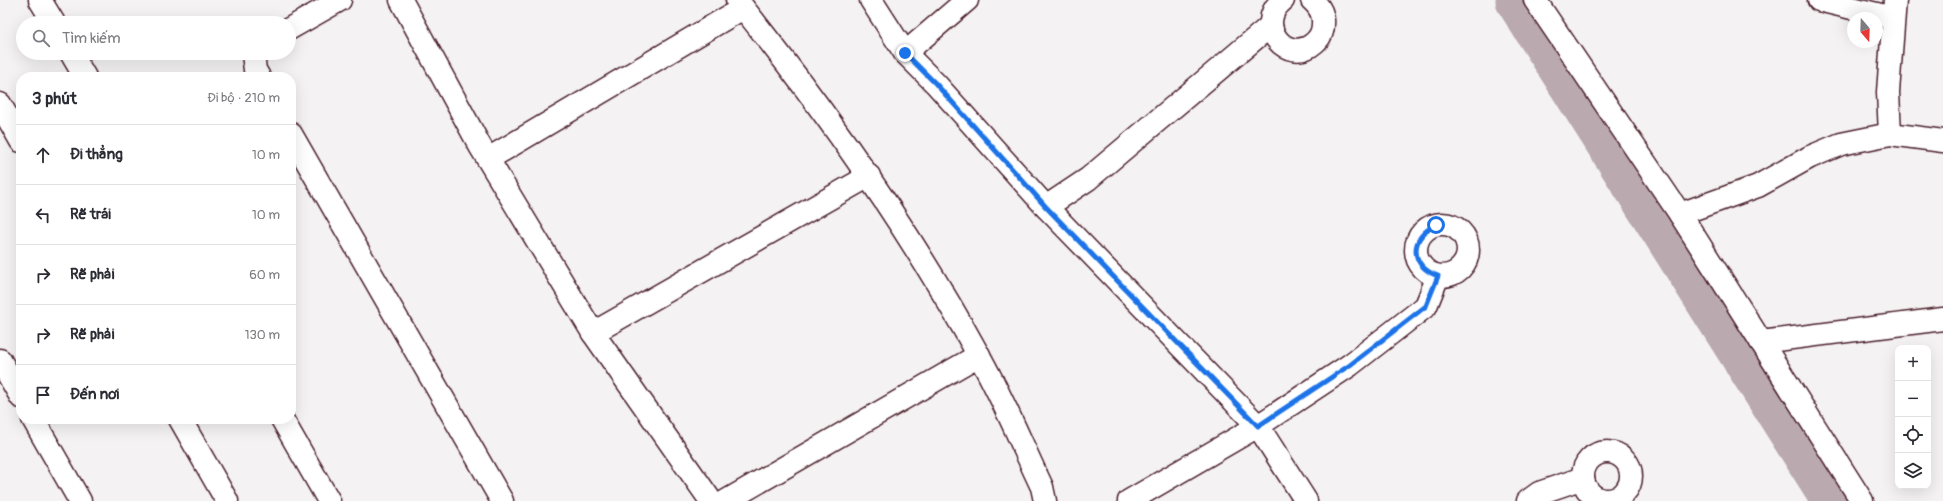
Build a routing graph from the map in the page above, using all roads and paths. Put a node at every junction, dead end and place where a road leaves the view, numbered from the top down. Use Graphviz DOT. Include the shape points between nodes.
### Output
graph roads {
  1 [pos="40,0"];
  2 [pos="340,0"];
  3 [pos="401,0"];
  4 [pos="871,0"];
  5 [pos="967,0"];
  6 [pos="1283,0"];
  7 [pos="1312,0"];
  8 [pos="1535,0"];
  9 [pos="1819,0"];
  10 [pos="740,4"];
  11 [pos="1894,9"];
  12 [pos="50,16"];
  13 [pos="296,25"];
  14 [pos="1270,26"];
  15 [pos="905,53"];
  16 [pos="75,60"];
  17 [pos="254,60"];
  18 [pos="82,72"];
  19 [pos="256,72"];
  20 [pos="0,104"];
  21 [pos="16,132"];
  22 [pos="1890,134"];
  23 [pos="1943,141"];
  24 [pos="296,143"];
  25 [pos="488,159"];
  26 [pos="868,176"];
  27 [pos="1046,207"];
  28 [pos="1680,214"];
  29 [pos="1438,276"];
  30 [pos="1943,319"];
  31 [pos="593,333"];
  32 [pos="1761,342"];
  33 [pos="979,355"];
  34 [pos="0,360"];
  35 [pos="16,388"];
  36 [pos="36,424"];
  37 [pos="183,424"];
  38 [pos="285,424"];
  39 [pos="1258,426"];
  40 [pos="1583,478"];
  41 [pos="80,501"];
  42 [pos="227,501"];
  43 [pos="329,501"];
  44 [pos="502,501"];
  45 [pos="711,501"];
  46 [pos="726,501"];
  47 [pos="1045,501"];
  48 [pos="1129,501"];
  49 [pos="1306,501"];
  50 [pos="1528,501"];
  51 [pos="1862,501"];
  1 -- 12 [label="street"];
  2 -- 13 [label="street"];
  3 -- 25 [label="street"];
  4 -- 15 [label="street"];
  5 -- 15 [label="street"];
  6 -- 14 [label="street" via="1275,6"];
  7 -- 14 [label="street" via="1324,19 1319,39 1311,46 1301,49 1280,44"];
  8 -- 28 [label="street"];
  9 -- 11 [label="street"];
  10 -- 25 [label="street"];
  10 -- 26 [label="street"];
  11 -- 22 [label="street" via="1888,92"];
  14 -- 27 [label="street" via="1088,179"];
  15 -- 27 [label="street"];
  16 -- 18 [label="street"];
  17 -- 19 [label="street"];
  20 -- 21 [label="street"];
  22 -- 23 [label="street"];
  22 -- 28 [label="street" via="1841,144 1810,157 1758,186"];
  24 -- 44 [label="street"];
  25 -- 31 [label="street"];
  26 -- 31 [label="street"];
  26 -- 33 [label="street"];
  27 -- 39 [label="street"];
  28 -- 32 [label="street"];
  29 -- 39 [label="street" via="1426,306 1350,365"];
  30 -- 32 [label="street"];
  31 -- 45 [label="street"];
  32 -- 51 [label="street"];
  33 -- 46 [label="street"];
  33 -- 47 [label="street" via="1042,487"];
  34 -- 35 [label="street"];
  36 -- 41 [label="street"];
  37 -- 42 [label="street"];
  38 -- 43 [label="street"];
  39 -- 48 [label="street"];
  39 -- 49 [label="street"];
  40 -- 50 [label="street" via="1539,493"];
}
